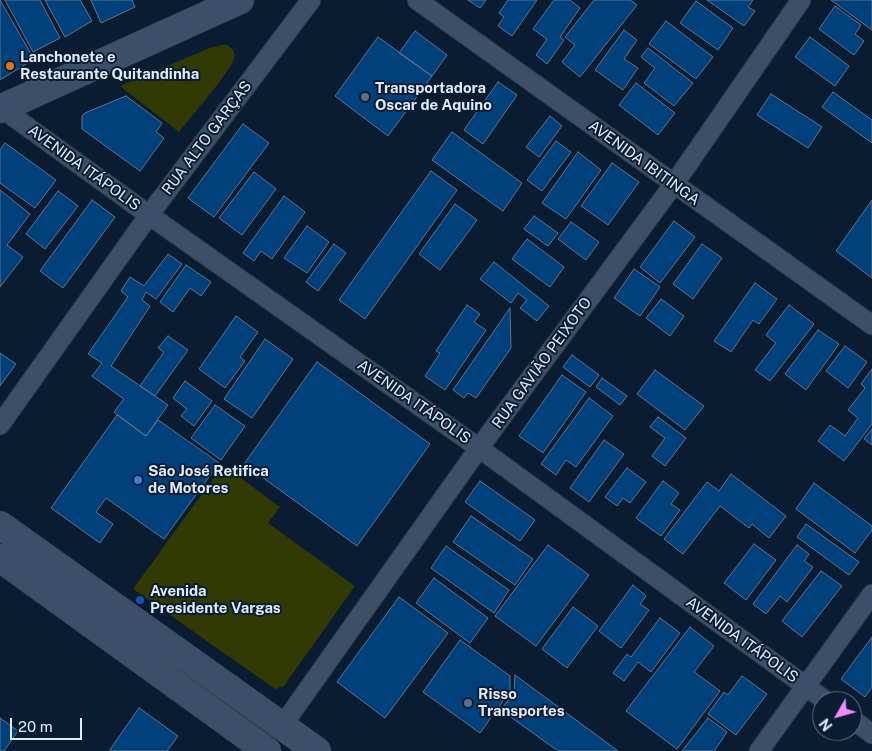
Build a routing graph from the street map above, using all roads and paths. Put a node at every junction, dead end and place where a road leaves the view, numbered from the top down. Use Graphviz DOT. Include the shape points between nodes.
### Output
graph roads {
  1 [pos="240,0"];
  2 [pos="311,0"];
  3 [pos="416,0"];
  4 [pos="801,0"];
  5 [pos="1,108"];
  6 [pos="674,184"];
  7 [pos="148,215"];
  8 [pos="872,325"];
  9 [pos="0,424"];
  10 [pos="479,448"];
  11 [pos="0,525"];
  12 [pos="0,558"];
  13 [pos="872,594"];
  14 [pos="805,686"];
  15 [pos="812,691"];
  16 [pos="282,726"];
  17 [pos="267,751"];
  18 [pos="317,751"];
  19 [pos="759,751"];
  1 -- 5 [label="main road"];
  2 -- 7 [label="street, RUA ALTO GARÇAS"];
  3 -- 6 [label="street, AVENIDA IBITINGA"];
  4 -- 6 [label="street, RUA GAVIÃO PEIXOTO"];
  5 -- 7 [label="street, AVENIDA ITÁPOLIS"];
  6 -- 8 [label="street, AVENIDA IBITINGA"];
  6 -- 10 [label="street, RUA GAVIÃO PEIXOTO"];
  7 -- 9 [label="street, RUA ALTO GARÇAS"];
  7 -- 10 [label="street, AVENIDA ITÁPOLIS"];
  10 -- 14 [label="street, AVENIDA ITÁPOLIS"];
  10 -- 16 [label="street, RUA GAVIÃO PEIXOTO"];
  11 -- 16 [label="main road"];
  12 -- 17 [label="main road"];
  13 -- 14 [label="street"];
  14 -- 15 [label="street, AVENIDA ITÁPOLIS"];
  14 -- 19 [label="street"];
  16 -- 18 [label="main road"];
}
